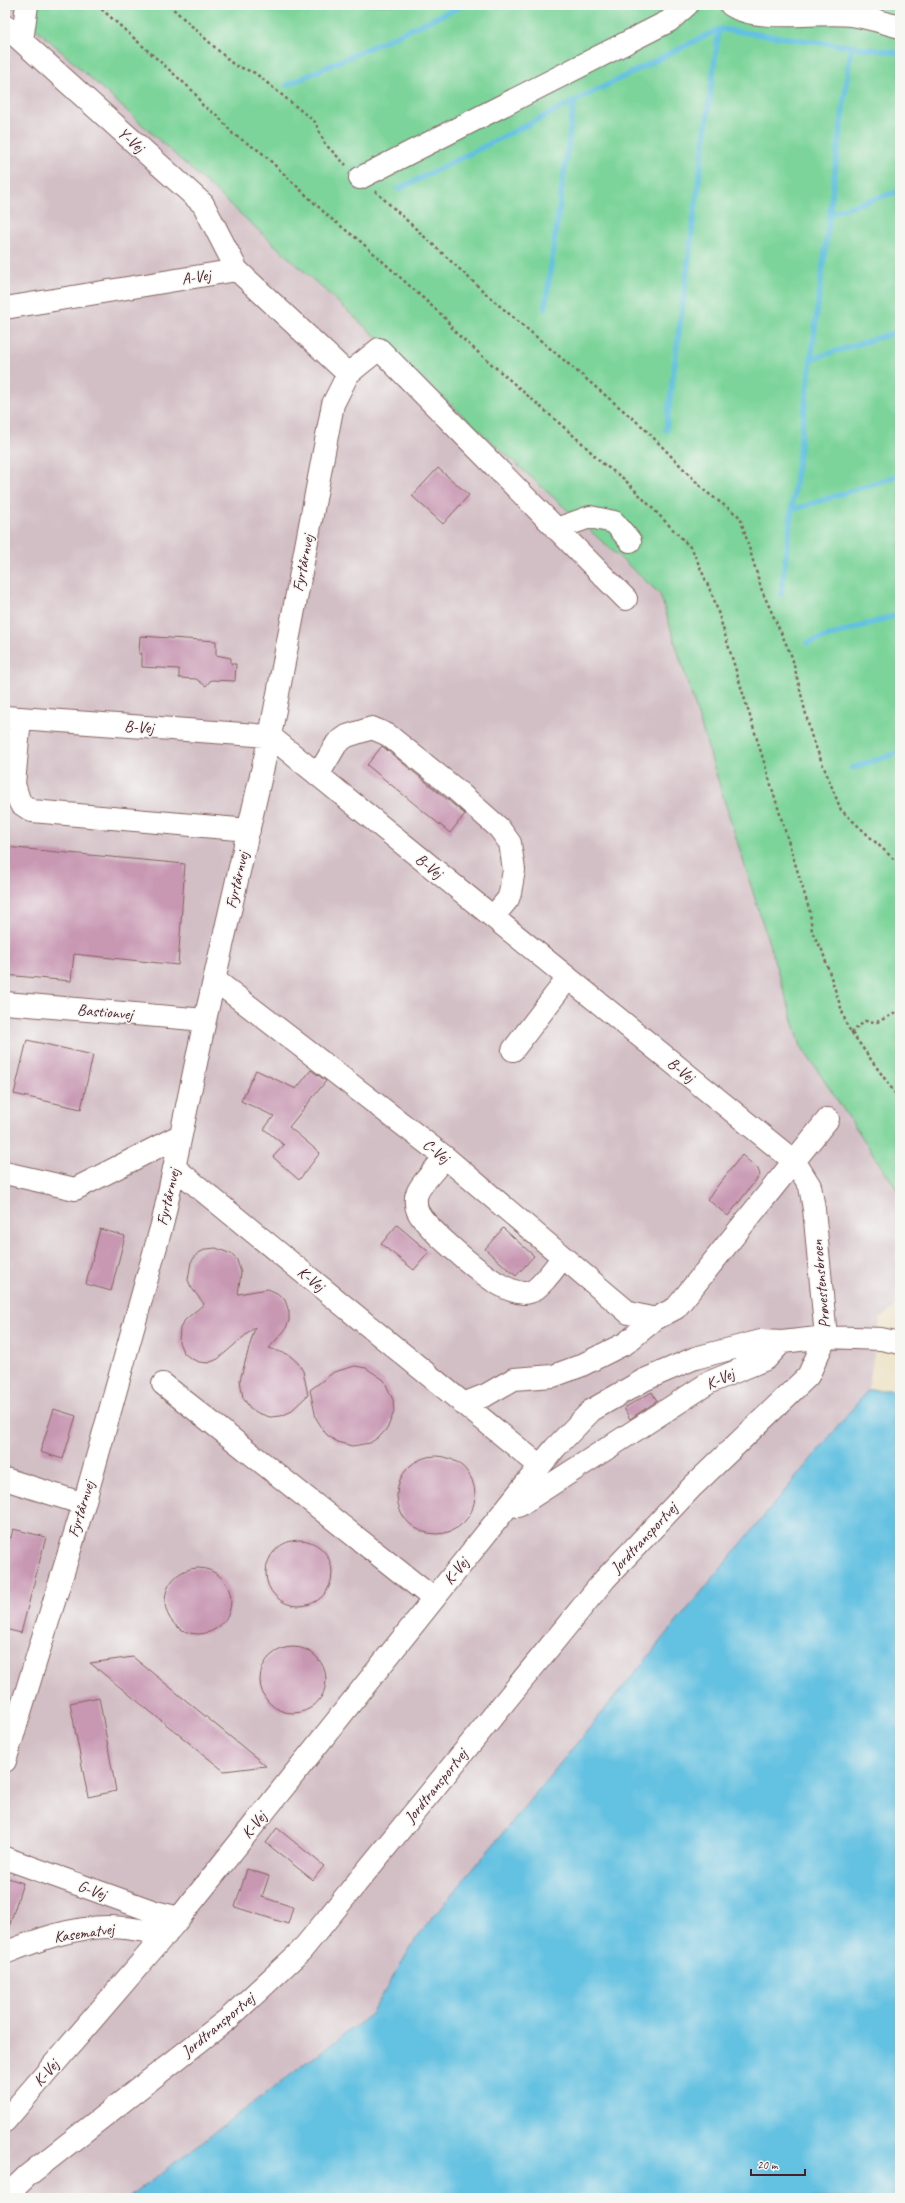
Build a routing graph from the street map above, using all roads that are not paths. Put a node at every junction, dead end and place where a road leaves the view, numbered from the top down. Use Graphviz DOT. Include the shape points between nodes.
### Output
graph roads {
  1 [pos="27,5"];
  2 [pos="687,5"];
  3 [pos="731,5"];
  4 [pos="5,26"];
  5 [pos="900,27"];
  6 [pos="22,41"];
  7 [pos="360,178"];
  8 [pos="237,270"];
  9 [pos="5,308"];
  10 [pos="348,374"];
  11 [pos="556,529"];
  12 [pos="630,540"];
  13 [pos="626,599"];
  14 [pos="13,717"];
  15 [pos="270,736"];
  16 [pos="318,775"];
  17 [pos="249,830"];
  18 [pos="493,917"];
  19 [pos="568,978"];
  20 [pos="214,980"];
  21 [pos="5,1003"];
  22 [pos="205,1020"];
  23 [pos="513,1050"];
  24 [pos="828,1119"];
  25 [pos="181,1135"];
  26 [pos="445,1157"];
  27 [pos="795,1162"];
  28 [pos="175,1168"];
  29 [pos="5,1173"];
  30 [pos="563,1257"];
  31 [pos="655,1320"];
  32 [pos="826,1337"];
  33 [pos="782,1342"];
  34 [pos="900,1343"];
  35 [pos="163,1384"];
  36 [pos="463,1404"];
  37 [pos="540,1466"];
  38 [pos="5,1479"];
  39 [pos="84,1504"];
  40 [pos="496,1522"];
  41 [pos="434,1600"];
  42 [pos="5,1761"];
  43 [pos="5,1858"];
  44 [pos="172,1926"];
  45 [pos="5,1954"];
  46 [pos="5,2121"];
  47 [pos="5,2196"];
  1 -- 6 [label="street"];
  2 -- 7 [label="street" via="669,21"];
  3 -- 5 [label="street" via="761,14 852,15"];
  4 -- 6 [label="street, Y-Vej"];
  6 -- 8 [label="street, Y-Vej" via="203,204"];
  8 -- 9 [label="street, A-Vej"];
  8 -- 10 [label="street"];
  10 -- 11 [label="street, Fyrtårnvej" via="379,349"];
  10 -- 15 [label="street, Fyrtårnvej" via="333,404"];
  11 -- 12 [label="street" via="590,517 614,522"];
  11 -- 13 [label="street, Fyrtårnvej"];
  14 -- 15 [label="street, B-Vej"];
  14 -- 17 [label="street" via="14,784 20,803 32,811"];
  15 -- 16 [label="street, B-Vej"];
  15 -- 17 [label="street, Fyrtårnvej"];
  16 -- 18 [label="street, B-Vej"];
  16 -- 18 [label="street" via="337,743 347,736 372,728 388,735 454,788 499,828 510,843 514,870 510,892 508,899"];
  17 -- 20 [label="street, Fyrtårnvej"];
  18 -- 19 [label="street, B-Vej"];
  19 -- 23 [label="street"];
  19 -- 27 [label="street, B-Vej"];
  20 -- 22 [label="street, Fyrtårnvej"];
  20 -- 26 [label="street, C-Vej"];
  21 -- 22 [label="street, Bastionvej"];
  22 -- 25 [label="street, Fyrtårnvej"];
  24 -- 27 [label="street"];
  25 -- 28 [label="street, Fyrtårnvej"];
  25 -- 29 [label="street" via="75,1189"];
  26 -- 30 [label="street, C-Vej"];
  26 -- 30 [label="street" via="416,1194 417,1210 433,1230 472,1264 495,1282 521,1293 530,1292 539,1286"];
  27 -- 31 [label="street" via="767,1193 676,1308"];
  27 -- 32 [label="street, Prøvestensbroen" via="810,1186 814,1208"];
  28 -- 36 [label="street, K-Vej"];
  28 -- 39 [label="street, Fyrtårnvej" via="163,1221"];
  30 -- 31 [label="street, C-Vej" via="629,1313"];
  31 -- 36 [label="street" via="626,1343 566,1372 553,1376 514,1379 486,1395"];
  32 -- 33 [label="street, K-Vej"];
  32 -- 34 [label="street, Prøvestensbroen"];
  32 -- 47 [label="street, Jordtransportvej" via="808,1376 692,1487 606,1579 301,1951 228,2019"];
  33 -- 37 [label="street, K-Vej" via="761,1341 695,1358 644,1380 592,1410"];
  33 -- 40 [label="street, K-Vej" via="766,1359 710,1382 535,1494"];
  35 -- 41 [label="street"];
  36 -- 37 [label="street, K-Vej"];
  37 -- 40 [label="street, K-Vej"];
  38 -- 39 [label="street"];
  39 -- 42 [label="street, Fyrtårnvej"];
  40 -- 41 [label="street, K-Vej"];
  41 -- 44 [label="street, K-Vej"];
  43 -- 44 [label="street, G-Vej" via="155,1912"];
  44 -- 45 [label="street, Kasematvej" via="107,1927 38,1940"];
  44 -- 46 [label="street, K-Vej"];
}
